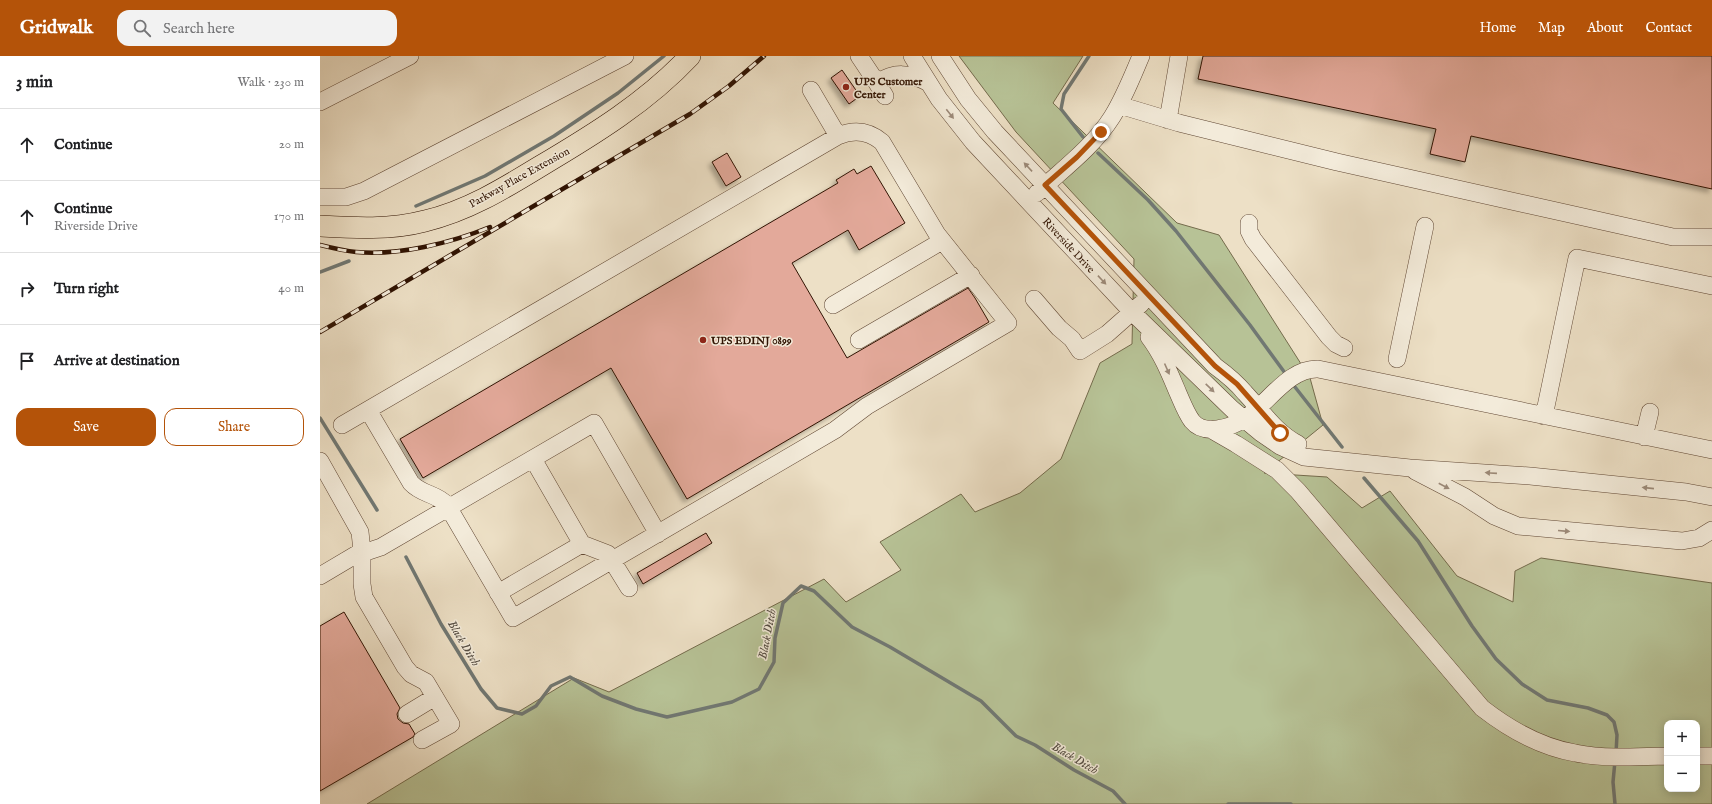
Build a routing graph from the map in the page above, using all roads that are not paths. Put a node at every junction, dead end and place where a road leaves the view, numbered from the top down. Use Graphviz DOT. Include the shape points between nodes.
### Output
graph roads {
  1 [pos="410,56"];
  2 [pos="625,56"];
  3 [pos="690,56"];
  4 [pos="859,56"];
  5 [pos="912,56"];
  6 [pos="940,56"];
  7 [pos="1141,56"];
  8 [pos="1179,56"];
  9 [pos="927,82"];
  10 [pos="811,90"];
  11 [pos="320,102"];
  12 [pos="1119,105"];
  13 [pos="1168,120"];
  14 [pos="838,136"];
  15 [pos="1045,185"];
  16 [pos="320,197"];
  17 [pos="1027,201"];
  18 [pos="1249,223"];
  19 [pos="320,226"];
  20 [pos="1425,226"];
  21 [pos="1712,237"];
  22 [pos="942,241"];
  23 [pos="971,275"];
  24 [pos="1712,286"];
  25 [pos="1150,296"];
  26 [pos="1034,299"];
  27 [pos="833,305"];
  28 [pos="1132,312"];
  29 [pos="859,340"];
  30 [pos="1344,348"];
  31 [pos="1397,359"];
  32 [pos="1215,366"];
  33 [pos="1237,384"];
  34 [pos="1273,393"];
  35 [pos="1258,408"];
  36 [pos="368,410"];
  37 [pos="1650,412"];
  38 [pos="1238,414"];
  39 [pos="1544,416"];
  40 [pos="342,425"];
  41 [pos="1210,429"];
  42 [pos="1644,437"];
  43 [pos="1712,450"];
  44 [pos="1327,458"];
  45 [pos="533,459"];
  46 [pos="320,461"];
  47 [pos="1410,468"];
  48 [pos="1712,497"];
  49 [pos="449,508"];
  50 [pos="1712,530"];
  51 [pos="658,534"];
  52 [pos="582,544"];
  53 [pos="362,551"];
  54 [pos="613,560"];
  55 [pos="320,576"];
  56 [pos="629,588"];
  57 [pos="498,593"];
  58 [pos="435,697"];
  59 [pos="407,714"];
  60 [pos="422,740"];
  61 [pos="1664,756"];
  62 [pos="1700,756"];
  63 [pos="1712,756"];
  1 -- 11 [label="street"];
  2 -- 16 [label="street" via="364,191 346,197"];
  3 -- 19 [label="main road, Parkway Place Extension" via="650,93 608,125 474,204 436,219 398,226"];
  4 -- 9 [label="street" via="881,89 884,79 906,74"];
  5 -- 9 [label="street, Riverside Drive"];
  15 -- 6 [label="street, one-way" via="982,116"];
  7 -- 12 [label="street"];
  8 -- 13 [label="street"];
  9 -- 17 [label="street, Riverside Drive, one-way" via="964,132"];
  10 -- 14 [label="street"];
  12 -- 13 [label="street"];
  12 -- 15 [label="street" via="1089,145"];
  13 -- 21 [label="street" via="1337,162 1673,237"];
  14 -- 22 [label="street" via="848,132 864,132 882,142"];
  14 -- 36 [label="street"];
  15 -- 17 [label="street"];
  15 -- 25 [label="street"];
  17 -- 28 [label="street, Riverside Drive, one-way"];
  18 -- 30 [label="street" via="1253,239 1329,337"];
  20 -- 31 [label="street"];
  22 -- 23 [label="street"];
  22 -- 27 [label="street"];
  23 -- 29 [label="street"];
  23 -- 51 [label="street" via="1008,323 867,406 835,430"];
  24 -- 39 [label="street" via="1577,258"];
  25 -- 28 [label="street"];
  25 -- 32 [label="street"];
  26 -- 28 [label="street" via="1080,351 1107,334"];
  28 -- 38 [label="street, Riverside Drive, one-way"];
  28 -- 41 [label="street, one-way" via="1163,358 1191,420 1200,428"];
  32 -- 33 [label="street"];
  32 -- 38 [label="street" via="1228,388"];
  33 -- 34 [label="street" via="1256,395"];
  33 -- 35 [label="street"];
  34 -- 35 [label="street"];
  34 -- 39 [label="street" via="1302,372 1318,369"];
  35 -- 38 [label="street"];
  35 -- 44 [label="street" via="1286,437"];
  36 -- 40 [label="street"];
  36 -- 49 [label="street" via="411,483 423,493 440,498"];
  37 -- 42 [label="street"];
  38 -- 41 [label="street"];
  38 -- 44 [label="street, Riverside Drive" via="1288,450 1304,457"];
  39 -- 42 [label="street"];
  41 -- 61 [label="street" via="1277,470 1298,491 1482,708 1505,726 1541,744 1574,753 1601,756"];
  42 -- 43 [label="street"];
  44 -- 47 [label="street"];
  45 -- 49 [label="street"];
  45 -- 51 [label="street" via="594,423"];
  45 -- 52 [label="street"];
  46 -- 53 [label="street" via="359,528"];
  48 -- 47 [label="street, one-way" via="1530,476"];
  47 -- 50 [label="street, one-way" via="1465,497 1494,516 1518,526 1682,541 1699,538"];
  49 -- 53 [label="street" via="381,547"];
  49 -- 57 [label="street"];
  51 -- 54 [label="street"];
  52 -- 54 [label="street" via="605,552"];
  52 -- 57 [label="street"];
  53 -- 55 [label="street"];
  53 -- 58 [label="street" via="364,597 405,667 411,674 426,682"];
  54 -- 56 [label="street"];
  54 -- 57 [label="street" via="513,618"];
  58 -- 59 [label="street"];
  58 -- 60 [label="street" via="451,724"];
  62 -- 63 [label="street"];
}
